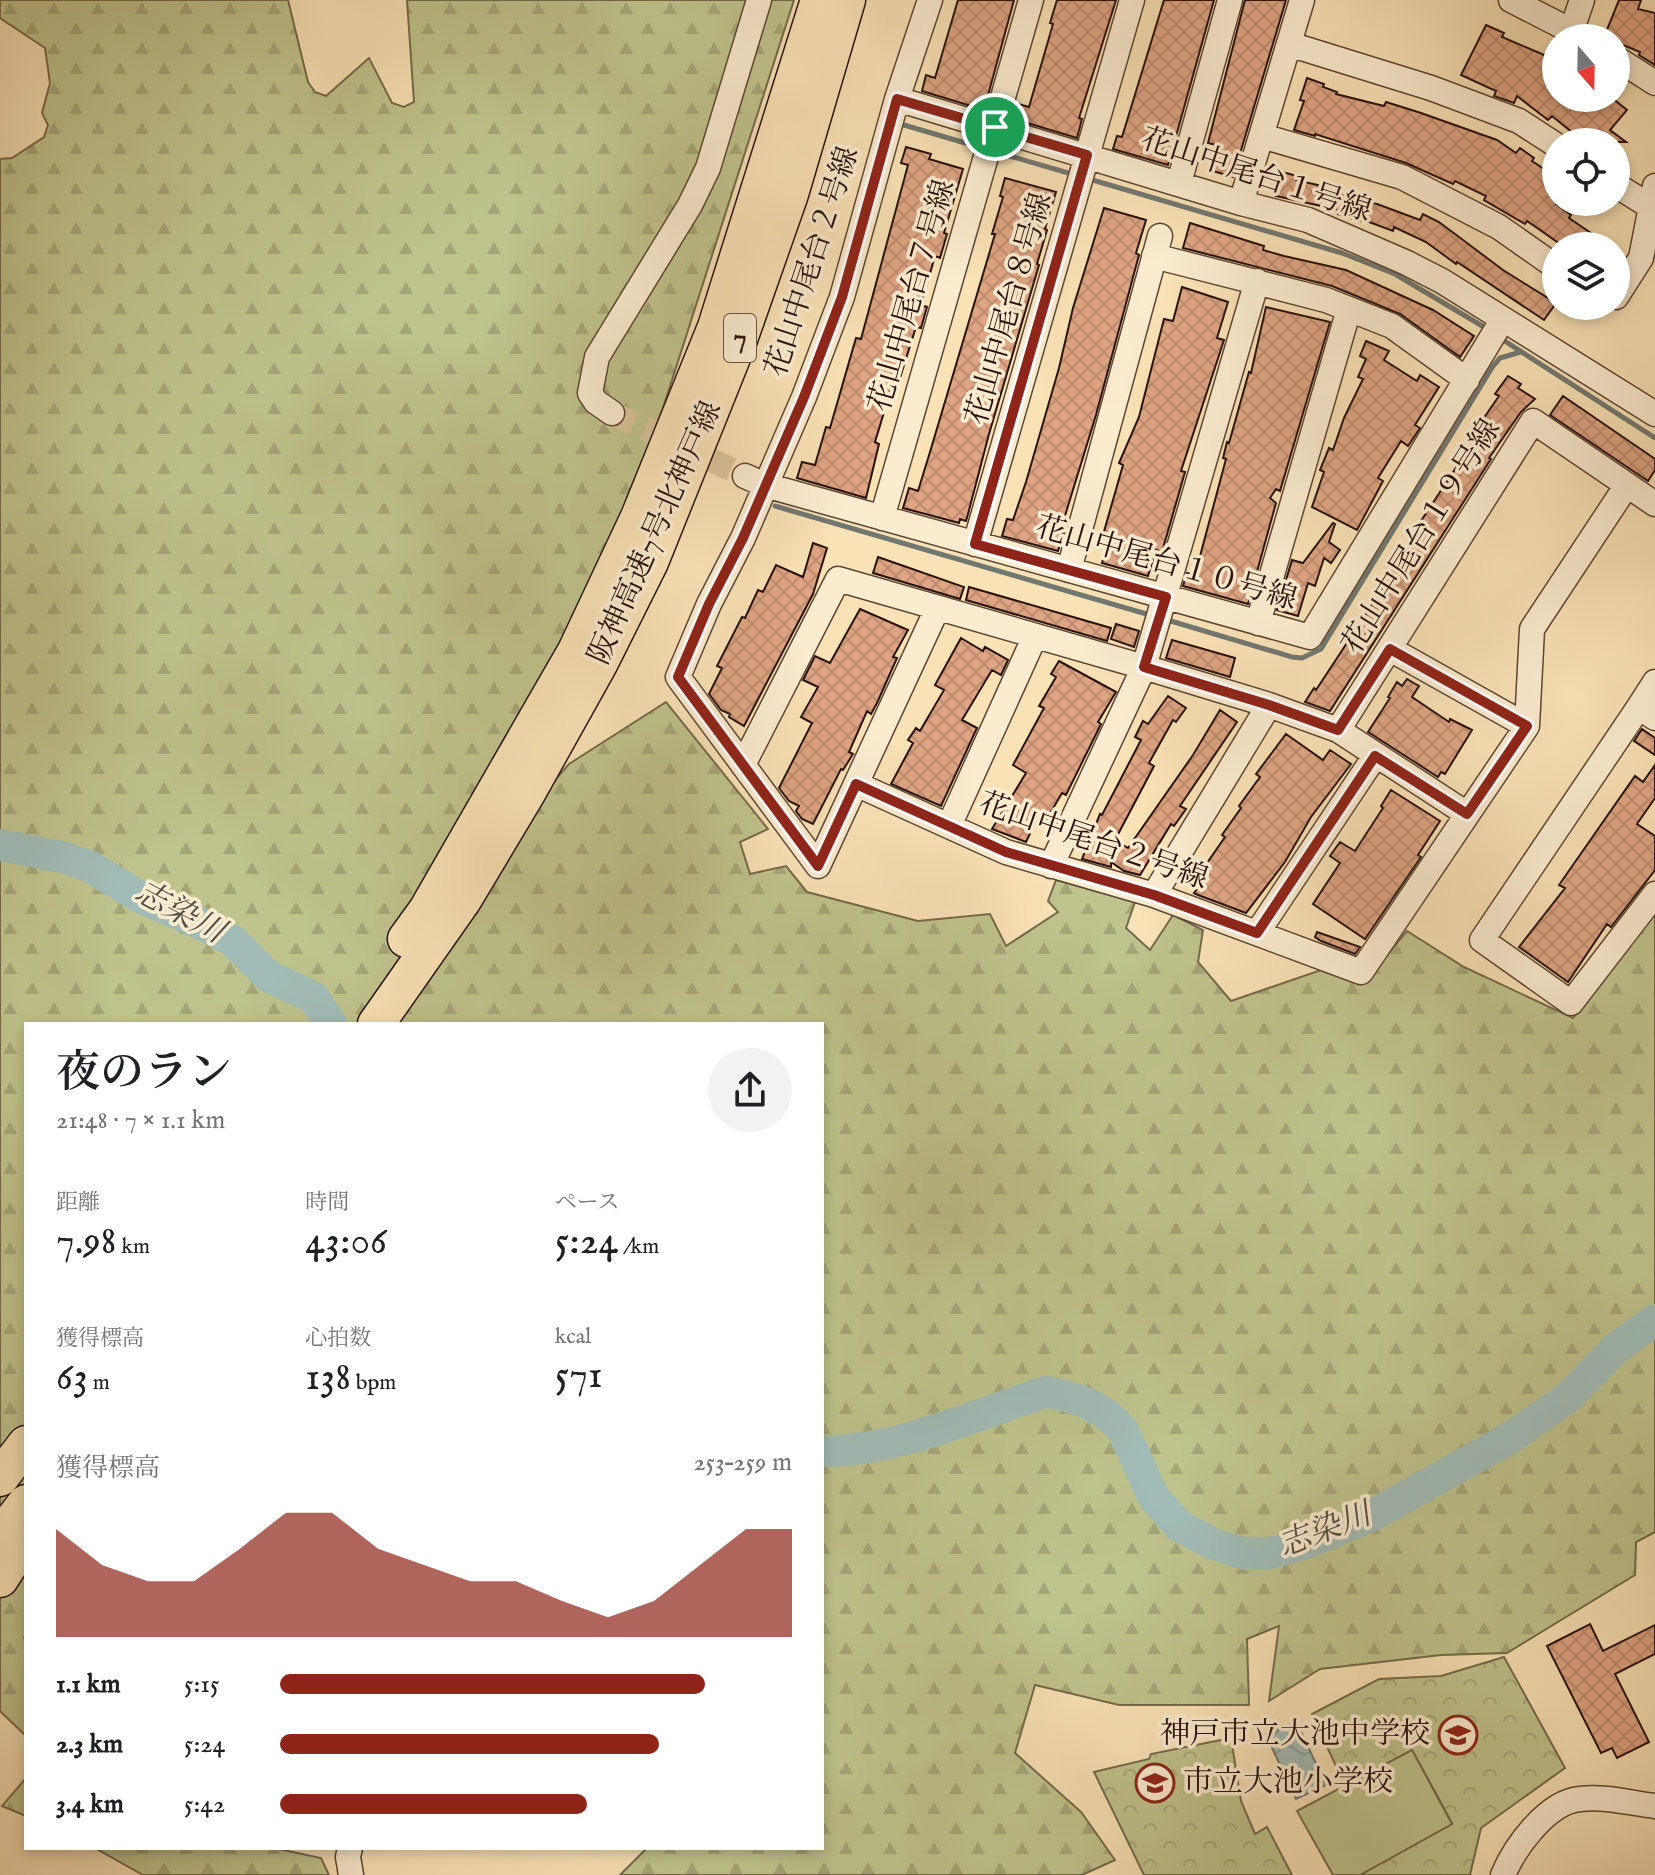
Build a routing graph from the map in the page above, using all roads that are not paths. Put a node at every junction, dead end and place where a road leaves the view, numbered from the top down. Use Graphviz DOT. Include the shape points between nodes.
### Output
graph roads {
  1 [pos="759,0"];
  2 [pos="819,0"];
  3 [pos="847,0"];
  4 [pos="930,0"];
  5 [pos="1031,0"];
  6 [pos="1132,0"];
  7 [pos="1230,0"];
  8 [pos="1302,0"];
  9 [pos="1511,0"];
  10 [pos="1582,0"];
  11 [pos="1559,24"];
  12 [pos="1580,24"];
  13 [pos="1289,44"];
  14 [pos="1630,67"];
  15 [pos="1655,83"];
  16 [pos="897,99"];
  17 [pos="993,132"];
  18 [pos="1262,136"];
  19 [pos="1542,136"];
  20 [pos="1086,160"];
  21 [pos="1179,183"];
  22 [pos="1630,189"];
  23 [pos="1653,196"];
  24 [pos="1241,203"];
  25 [pos="1542,257"];
  26 [pos="1630,275"];
  27 [pos="1257,281"];
  28 [pos="1349,309"];
  29 [pos="1497,329"];
  30 [pos="1467,380"];
  31 [pos="612,413"];
  32 [pos="1655,414"];
  33 [pos="755,480"];
  34 [pos="1627,485"];
  35 [pos="1655,504"];
  36 [pos="882,518"];
  37 [pos="975,544"];
  38 [pos="1069,570"];
  39 [pos="1165,601"];
  40 [pos="937,609"];
  41 [pos="1258,623"];
  42 [pos="1035,636"];
  43 [pos="1390,649"];
  44 [pos="588,658"];
  45 [pos="1144,667"];
  46 [pos="1655,682"];
  47 [pos="1269,705"];
  48 [pos="1647,713"];
  49 [pos="1527,726"];
  50 [pos="1338,730"];
  51 [pos="1375,756"];
  52 [pos="743,765"];
  53 [pos="856,784"];
  54 [pos="1467,814"];
  55 [pos="949,826"];
  56 [pos="1051,866"];
  57 [pos="1655,894"];
  58 [pos="1154,895"];
  59 [pos="1257,933"];
  60 [pos="349,1022"];
  61 [pos="377,1022"];
  62 [pos="24,1424"];
  63 [pos="24,1447"];
  64 [pos="0,1452"];
  65 [pos="0,1478"];
  66 [pos="24,1506"];
  67 [pos="0,1537"];
  68 [pos="24,1542"];
  69 [pos="0,1579"];
  70 [pos="1655,1806"];
  71 [pos="350,1850"];
  72 [pos="351,1875"];
  73 [pos="1503,1875"];
  1 -- 31 [label="street" via="708,168 597,357 590,393"];
  2 -- 44 [label="highway, 阪神高速7号北神戸線 / 7" via="716,327"];
  3 -- 44 [label="highway, 阪神高速7号北神戸線 / 7" via="790,194 737,345 650,562"];
  4 -- 16 [label="street, 花山中尾台２号線"];
  5 -- 17 [label="street, 花山中尾台７号線"];
  6 -- 20 [label="street, 花山中尾台８号線"];
  7 -- 21 [label="street"];
  8 -- 13 [label="street"];
  9 -- 11 [label="street"];
  10 -- 12 [label="street"];
  13 -- 18 [label="street"];
  13 -- 19 [label="street" via="1431,88 1519,121"];
  14 -- 15 [label="street"];
  16 -- 17 [label="street, 花山中尾台１号線"];
  16 -- 33 [label="street, 花山中尾台２号線" via="842,297 804,397"];
  17 -- 20 [label="street, 花山中尾台１号線"];
  17 -- 36 [label="street, 花山中尾台７号線"];
  18 -- 24 [label="street"];
  18 -- 25 [label="street" via="1402,177 1499,227"];
  20 -- 21 [label="street, 花山中尾台１号線"];
  20 -- 37 [label="street, 花山中尾台８号線"];
  21 -- 24 [label="street, 花山中尾台１号線"];
  22 -- 23 [label="street"];
  23 -- 26 [label="street" via="1641,258"];
  24 -- 29 [label="street, 花山中尾台１号線" via="1308,220 1407,263"];
  27 -- 28 [label="street"];
  27 -- 38 [label="street" via="1157,246"];
  27 -- 39 [label="street"];
  28 -- 30 [label="street" via="1392,326"];
  28 -- 41 [label="street"];
  29 -- 30 [label="street, 花山中尾台１０号線"];
  29 -- 32 [label="street, 花山中尾台１号線"];
  30 -- 41 [label="street, 花山中尾台１０号線" via="1310,637"];
  33 -- 36 [label="street, 花山中尾台１０号線"];
  33 -- 52 [label="street, 花山中尾台２号線" via="743,538 678,677"];
  34 -- 35 [label="street, 花山中尾台１９号線"];
  34 -- 43 [label="street, 花山中尾台１９号線" via="1533,421"];
  34 -- 49 [label="street" via="1532,629"];
  36 -- 37 [label="street, 花山中尾台１０号線"];
  37 -- 38 [label="street, 花山中尾台１０号線"];
  38 -- 39 [label="street, 花山中尾台１０号線"];
  39 -- 41 [label="street, 花山中尾台１０号線"];
  39 -- 45 [label="street"];
  40 -- 42 [label="street"];
  40 -- 52 [label="street" via="838,579"];
  40 -- 53 [label="street"];
  42 -- 45 [label="street"];
  42 -- 55 [label="street"];
  43 -- 49 [label="street"];
  43 -- 50 [label="street, 花山中尾台１９号線"];
  44 -- 60 [label="highway, 阪神高速7号北神戸線 / 7"];
  44 -- 61 [label="highway, 阪神高速7号北神戸線 / 7" via="463,900"];
  45 -- 47 [label="street"];
  45 -- 56 [label="street"];
  46 -- 48 [label="street"];
  47 -- 50 [label="street"];
  47 -- 58 [label="street"];
  48 -- 57 [label="street" via="1482,940 1571,1003"];
  49 -- 54 [label="street, 花山中尾台２号線"];
  50 -- 51 [label="street"];
  51 -- 54 [label="street"];
  51 -- 59 [label="street"];
  52 -- 53 [label="street, 花山中尾台２号線" via="818,866"];
  53 -- 55 [label="street, 花山中尾台２号線"];
  54 -- 59 [label="street, 花山中尾台２号線" via="1361,972"];
  55 -- 56 [label="street, 花山中尾台２号線"];
  56 -- 58 [label="street, 花山中尾台２号線"];
  58 -- 59 [label="street, 花山中尾台２号線"];
  62 -- 64 [label="highway"];
  63 -- 65 [label="highway"];
  66 -- 67 [label="highway"];
  68 -- 69 [label="highway"];
  70 -- 73 [label="street" via="1578,1799 1563,1804 1518,1845"];
  71 -- 72 [label="street"];
}
